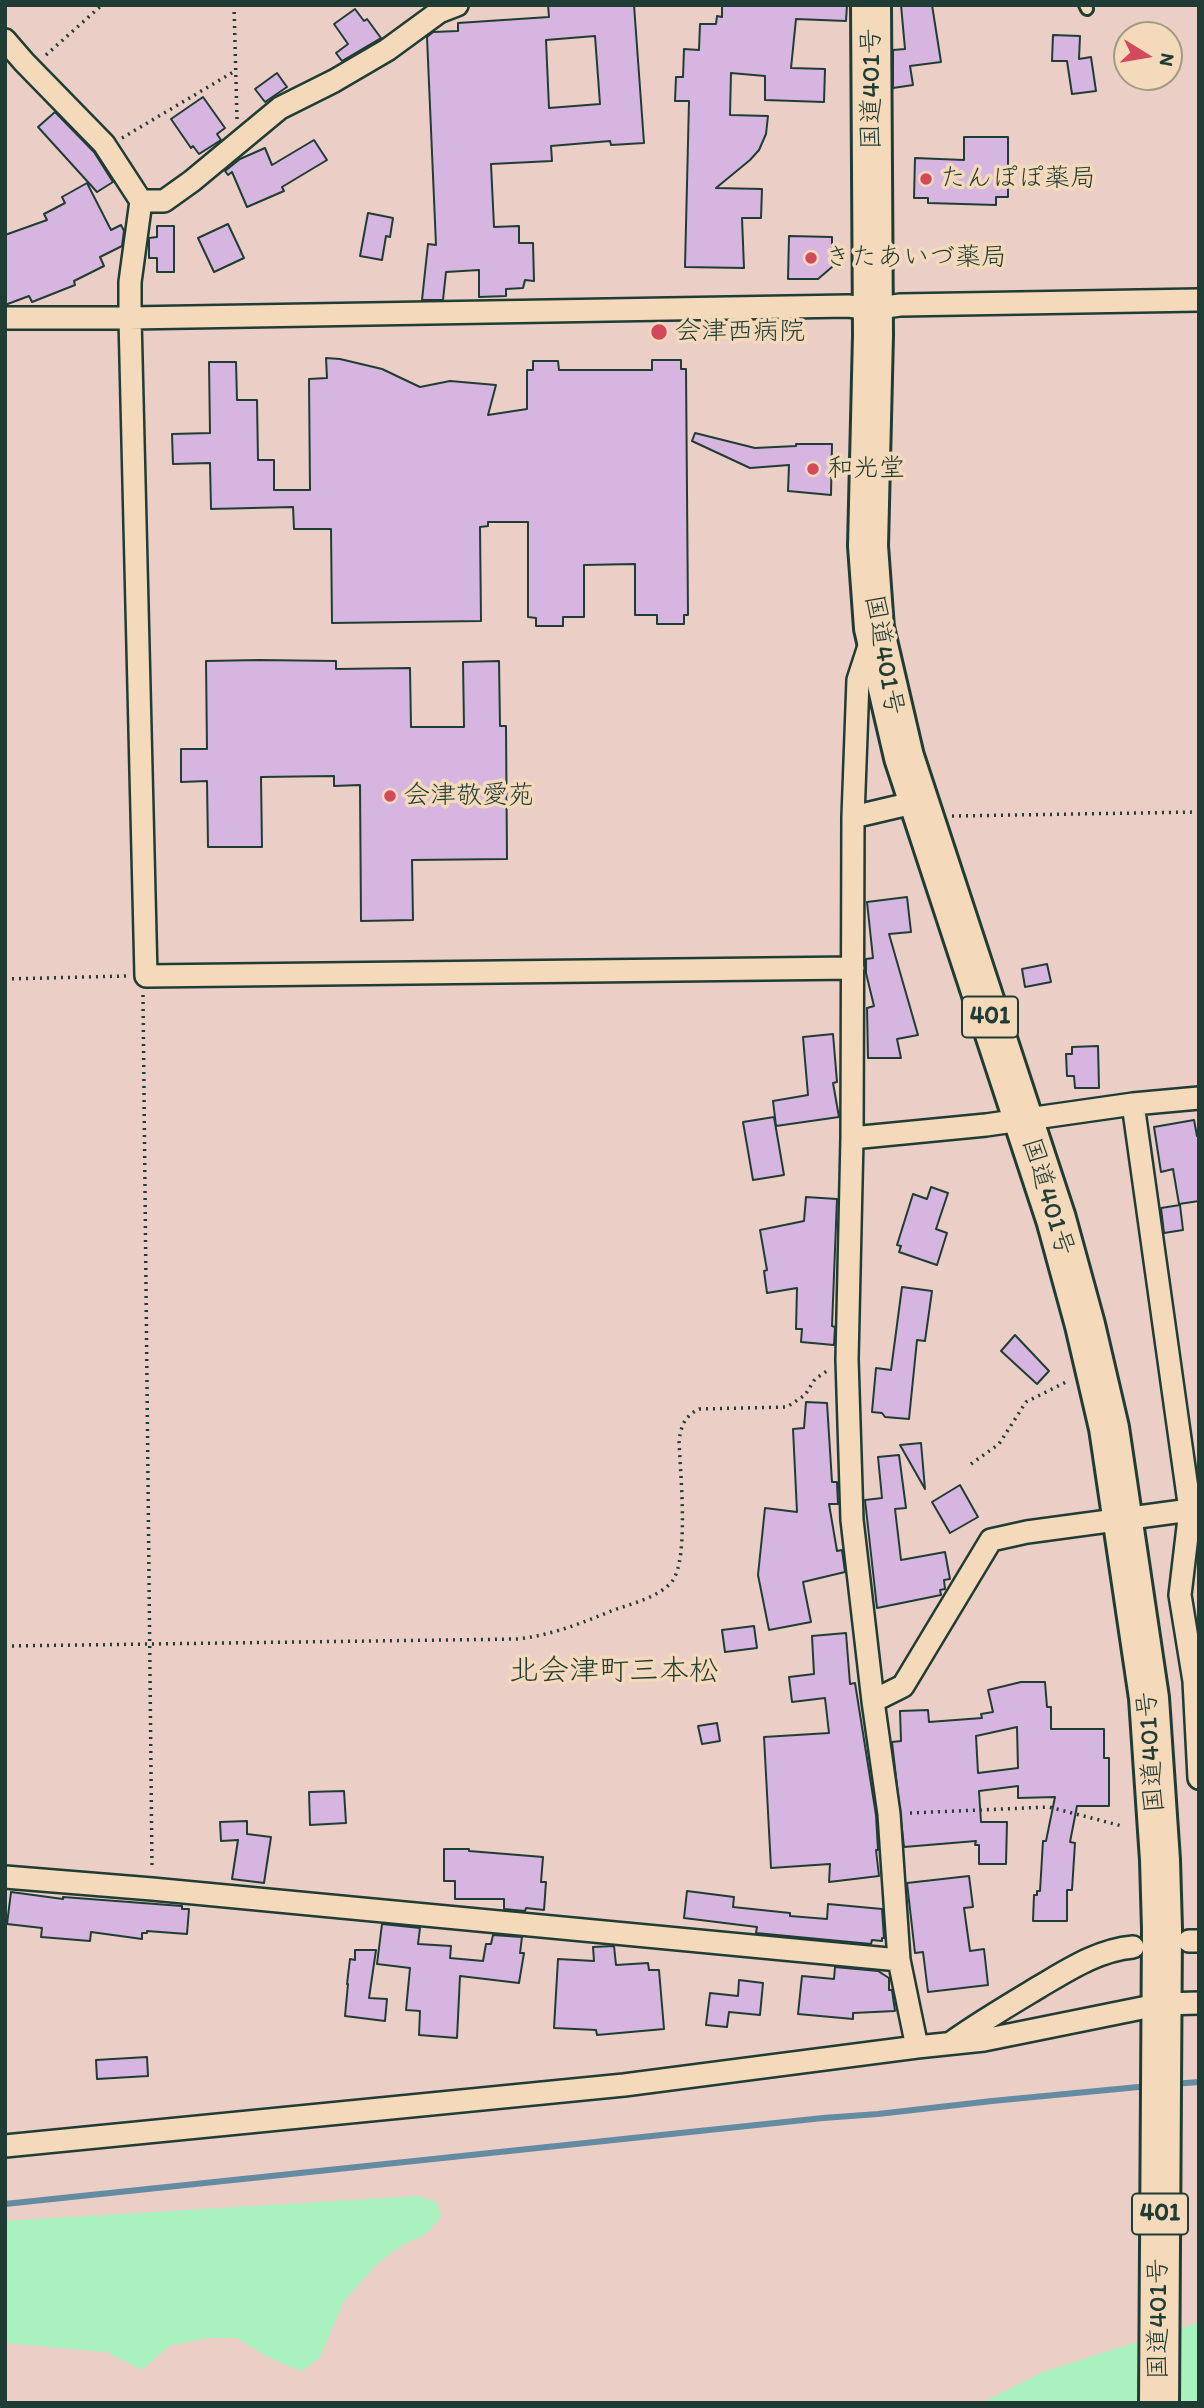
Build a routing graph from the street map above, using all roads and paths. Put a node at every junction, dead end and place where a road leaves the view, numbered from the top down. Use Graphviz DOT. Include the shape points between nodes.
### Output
graph roads {
  1 [pos="102,5"];
  2 [pos="234,5"];
  3 [pos="871,5"];
  4 [pos="443,8"];
  5 [pos="5,40"];
  6 [pos="30,69"];
  7 [pos="235,71"];
  8 [pos="238,144"];
  9 [pos="108,151"];
  10 [pos="141,201"];
  11 [pos="1199,300"];
  12 [pos="872,309"];
  13 [pos="5,318"];
  14 [pos="130,318"];
  15 [pos="874,628"];
  16 [pos="920,810"];
  17 [pos="1199,812"];
  18 [pos="853,817"];
  19 [pos="853,968"];
  20 [pos="146,976"];
  21 [pos="5,979"];
  22 [pos="1199,1098"];
  23 [pos="1133,1104"];
  24 [pos="1023,1120"];
  25 [pos="852,1138"];
  26 [pos="847,1359"];
  27 [pos="1096,1370"];
  28 [pos="971,1464"];
  29 [pos="1194,1509"];
  30 [pos="1124,1520"];
  31 [pos="151,1644"];
  32 [pos="5,1646"];
  33 [pos="873,1701"];
  34 [pos="1199,1778"];
  35 [pos="889,1814"];
  36 [pos="1122,1826"];
  37 [pos="5,1877"];
  38 [pos="152,1889"];
  39 [pos="1133,1947"];
  40 [pos="899,1960"];
  41 [pos="1199,2003"];
  42 [pos="1162,2015"];
  43 [pos="950,2044"];
  44 [pos="917,2047"];
  45 [pos="5,2146"];
  46 [pos="1158,2403"];
  1 -- 6 [label="path"];
  2 -- 7 [label="path"];
  3 -- 12 [label="highway, 国道401号 / 401"];
  4 -- 8 [label="street" via="387,50 280,108"];
  5 -- 6 [label="street"];
  6 -- 9 [label="street"];
  7 -- 8 [label="path"];
  7 -- 9 [label="path" via="123,137"];
  8 -- 10 [label="street" via="164,201"];
  9 -- 10 [label="street"];
  10 -- 14 [label="street"];
  11 -- 12 [label="street"];
  12 -- 14 [label="street"];
  12 -- 15 [label="highway, 国道401号 / 401" via="868,545"];
  13 -- 14 [label="street"];
  14 -- 20 [label="street"];
  15 -- 16 [label="highway, 国道401号 / 401"];
  15 -- 18 [label="street" via="858,680"];
  16 -- 17 [label="path"];
  16 -- 18 [label="street"];
  16 -- 24 [label="highway, 国道401号 / 401"];
  18 -- 19 [label="street"];
  19 -- 20 [label="street"];
  19 -- 25 [label="street"];
  20 -- 21 [label="path"];
  20 -- 31 [label="path"];
  22 -- 23 [label="street"];
  23 -- 24 [label="street"];
  23 -- 29 [label="street"];
  24 -- 25 [label="street"];
  24 -- 27 [label="highway, 国道401号 / 401" via="1056,1219"];
  25 -- 26 [label="street"];
  26 -- 31 [label="path" via="815,1379 805,1395 787,1407 699,1409 687,1415 679,1440 682,1554 674,1579 649,1596 560,1632 518,1639"];
  26 -- 33 [label="street" via="852,1520"];
  27 -- 28 [label="path" via="1026,1402 999,1444"];
  27 -- 30 [label="highway, 国道401号 / 401"];
  29 -- 30 [label="street"];
  29 -- 34 [label="street" via="1180,1595 1194,1681"];
  30 -- 33 [label="street" via="991,1540 903,1686"];
  30 -- 42 [label="highway, 国道401号 / 401" via="1149,1698 1160,1860"];
  31 -- 32 [label="path"];
  31 -- 38 [label="path"];
  33 -- 35 [label="street"];
  35 -- 36 [label="path" via="1049,1807"];
  35 -- 40 [label="street"];
  37 -- 38 [label="street"];
  38 -- 40 [label="street"];
  39 -- 43 [label="street" via="1117,1948 1082,1962"];
  40 -- 44 [label="street"];
  41 -- 42 [label="street"];
  42 -- 43 [label="street"];
  42 -- 46 [label="highway, 国道401号 / 401"];
  43 -- 44 [label="street"];
  44 -- 45 [label="street" via="625,2085"];
}
